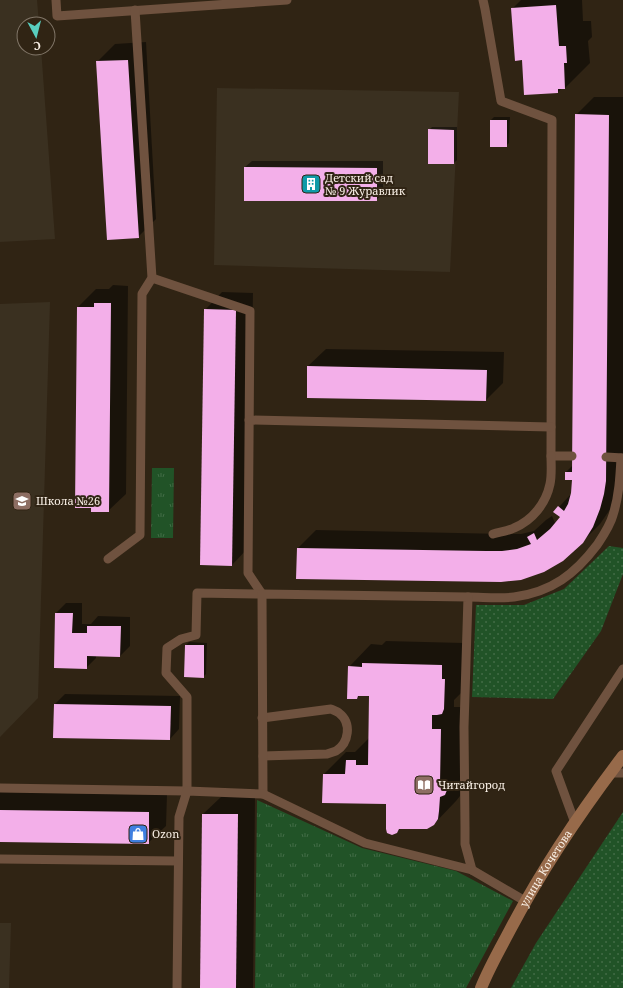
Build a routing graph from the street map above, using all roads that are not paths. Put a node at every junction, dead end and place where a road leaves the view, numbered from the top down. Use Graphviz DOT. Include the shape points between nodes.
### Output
graph roads {
  1 [pos="56,0"];
  2 [pos="287,0"];
  3 [pos="483,0"];
  4 [pos="135,10"];
  5 [pos="152,278"];
  6 [pos="249,420"];
  7 [pos="551,427"];
  8 [pos="551,456"];
  9 [pos="572,456"];
  10 [pos="606,457"];
  11 [pos="622,458"];
  12 [pos="494,534"];
  13 [pos="108,559"];
  14 [pos="262,594"];
  15 [pos="468,597"];
  16 [pos="623,669"];
  17 [pos="262,718"];
  18 [pos="263,756"];
  19 [pos="623,756"];
  20 [pos="610,773"];
  21 [pos="623,773"];
  22 [pos="0,788"];
  23 [pos="187,791"];
  24 [pos="263,794"];
  25 [pos="575,823"];
  26 [pos="0,859"];
  27 [pos="178,861"];
  28 [pos="472,870"];
  29 [pos="525,901"];
  30 [pos="176,988"];
  31 [pos="481,988"];
  1 -- 4 [label="lane" via="57,16"];
  2 -- 4 [label="lane"];
  3 -- 7 [label="lane" via="501,102 552,120"];
  4 -- 5 [label="lane"];
  5 -- 6 [label="lane" via="250,311"];
  5 -- 13 [label="lane" via="142,294 140,535"];
  6 -- 7 [label="lane"];
  6 -- 14 [label="lane" via="248,573"];
  7 -- 8 [label="lane"];
  8 -- 9 [label="lane"];
  8 -- 12 [label="lane" via="551,483 536,513 514,528"];
  10 -- 11 [label="lane"];
  11 -- 15 [label="lane" via="613,517 603,537 575,570 560,582 529,594 514,597"];
  14 -- 15 [label="lane"];
  14 -- 17 [label="lane"];
  14 -- 23 [label="lane" via="197,593 196,635 181,638 167,648 166,673 187,697"];
  15 -- 28 [label="lane" via="464,727 465,844"];
  16 -- 25 [label="lane" via="556,771"];
  17 -- 18 [label="lane"];
  17 -- 18 [label="lane" via="330,710 339,712 348,730 342,746 327,754"];
  18 -- 24 [label="lane"];
  19 -- 20 [label="main road, улица Кочетова"];
  20 -- 21 [label="lane"];
  20 -- 25 [label="main road, улица Кочетова"];
  22 -- 23 [label="lane"];
  23 -- 24 [label="lane"];
  23 -- 27 [label="lane" via="179,817"];
  24 -- 28 [label="lane" via="365,843"];
  25 -- 29 [label="main road, улица Кочетова"];
  26 -- 27 [label="lane"];
  27 -- 30 [label="lane"];
  28 -- 29 [label="lane"];
  29 -- 31 [label="main road, улица Кочетова"];
}
